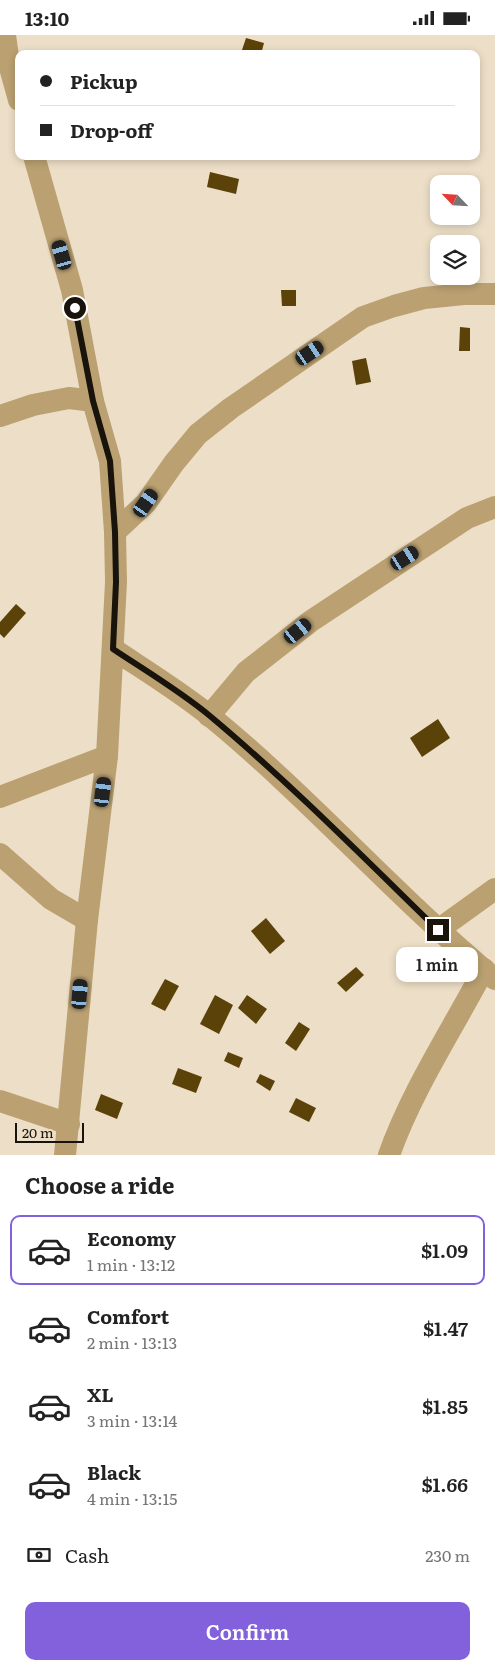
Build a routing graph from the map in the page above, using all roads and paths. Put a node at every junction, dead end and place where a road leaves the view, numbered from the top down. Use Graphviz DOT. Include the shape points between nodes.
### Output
graph roads {
  1 [pos="4,35"];
  2 [pos="15,86"];
  3 [pos="35,160"];
  4 [pos="495,294"];
  5 [pos="93,401"];
  6 [pos="0,416"];
  7 [pos="495,507"];
  8 [pos="115,532"];
  9 [pos="113,649"];
  10 [pos="209,716"];
  11 [pos="107,756"];
  12 [pos="0,797"];
  13 [pos="0,854"];
  14 [pos="495,889"];
  15 [pos="87,920"];
  16 [pos="438,930"];
  17 [pos="489,974"];
  18 [pos="0,1101"];
  19 [pos="69,1123"];
  20 [pos="65,1155"];
  21 [pos="389,1155"];
  1 -- 2 [label="street"];
  3 -- 5 [label="street" via="72,290"];
  4 -- 8 [label="street" via="464,293 424,298 362,317 198,434 146,503"];
  5 -- 6 [label="street" via="69,398"];
  5 -- 8 [label="street" via="110,461"];
  7 -- 10 [label="street" via="467,518 311,621 246,672"];
  8 -- 9 [label="street"];
  9 -- 10 [label="street"];
  9 -- 11 [label="street"];
  10 -- 16 [label="street"];
  11 -- 12 [label="street"];
  11 -- 15 [label="street"];
  13 -- 15 [label="street" via="51,899"];
  14 -- 16 [label="street"];
  15 -- 19 [label="street"];
  16 -- 17 [label="street"];
  17 -- 21 [label="street" via="437,1054"];
  18 -- 19 [label="street"];
  19 -- 20 [label="street"];
}
